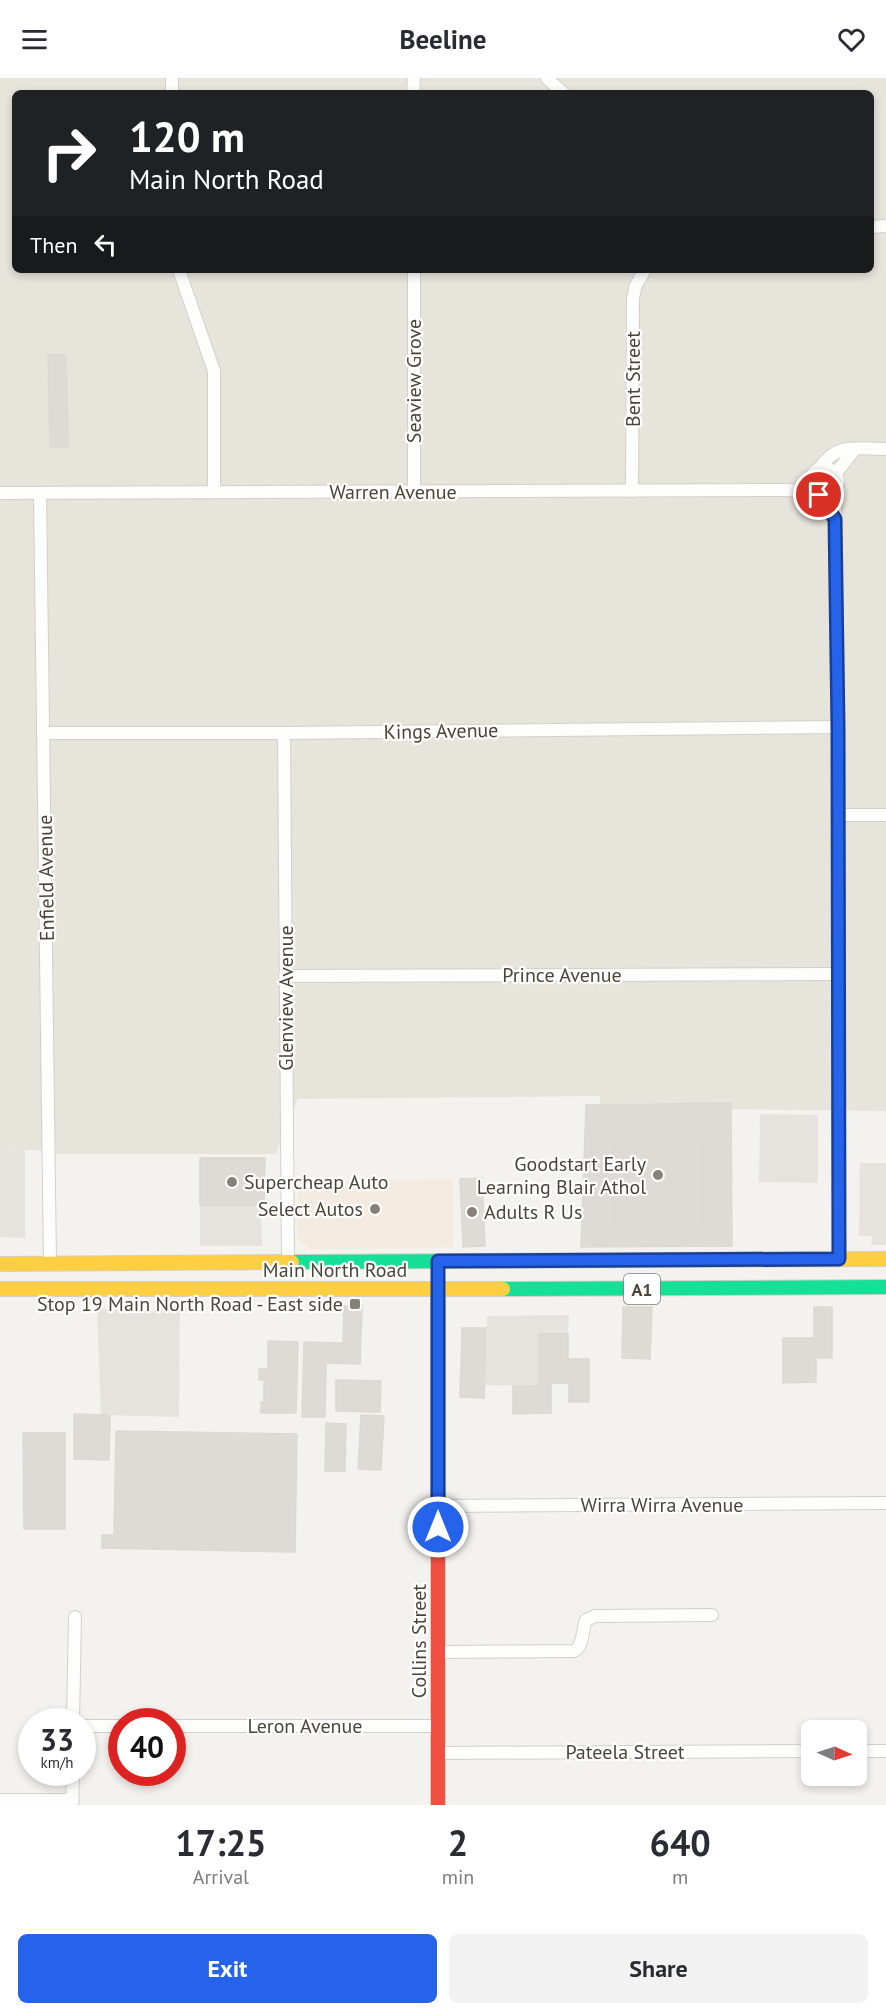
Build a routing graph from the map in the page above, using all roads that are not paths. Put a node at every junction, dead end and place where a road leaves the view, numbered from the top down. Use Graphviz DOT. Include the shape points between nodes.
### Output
graph roads {
  1 [pos="547,78"];
  2 [pos="559,90"];
  3 [pos="180,273"];
  4 [pos="414,273"];
  5 [pos="643,273"];
  6 [pos="855,449"];
  7 [pos="886,449"];
  8 [pos="815,472"];
  9 [pos="836,472"];
  10 [pos="786,490"];
  11 [pos="414,491"];
  12 [pos="632,491"];
  13 [pos="835,491"];
  14 [pos="214,492"];
  15 [pos="0,493"];
  16 [pos="40,493"];
  17 [pos="817,494"];
  18 [pos="835,519"];
  19 [pos="838,727"];
  20 [pos="44,733"];
  21 [pos="284,733"];
  22 [pos="886,814"];
  23 [pos="837,815"];
  24 [pos="838,974"];
  25 [pos="285,976"];
  26 [pos="839,1259"];
  27 [pos="886,1259"];
  28 [pos="438,1261"];
  29 [pos="288,1262"];
  30 [pos="50,1263"];
  31 [pos="0,1264"];
  32 [pos="886,1287"];
  33 [pos="0,1289"];
  34 [pos="51,1289"];
  35 [pos="288,1289"];
  36 [pos="438,1290"];
  37 [pos="886,1503"];
  38 [pos="438,1506"];
  39 [pos="711,1615"];
  40 [pos="75,1617"];
  41 [pos="438,1652"];
  42 [pos="74,1708"];
  43 [pos="186,1726"];
  44 [pos="438,1726"];
  45 [pos="801,1751"];
  46 [pos="867,1751"];
  47 [pos="886,1751"];
  48 [pos="438,1753"];
  49 [pos="73,1786"];
  50 [pos="0,1800"];
  51 [pos="73,1802"];
  52 [pos="438,1805"];
  1 -- 2 [label="street"];
  3 -- 14 [label="street" via="214,371"];
  4 -- 11 [label="street, Seaview Grove"];
  5 -- 12 [label="street, Bent Street" via="633,298"];
  6 -- 7 [label="street, Warren Avenue"];
  6 -- 8 [label="street, Warren Avenue" via="836,451"];
  6 -- 9 [label="street"];
  8 -- 9 [label="street" via="826,467"];
  8 -- 10 [label="street, Warren Avenue"];
  8 -- 17 [label="street" via="810,481"];
  9 -- 13 [label="street"];
  10 -- 12 [label="street, Warren Avenue"];
  10 -- 17 [label="street, Warren Avenue"];
  11 -- 12 [label="street, Warren Avenue"];
  11 -- 14 [label="street, Warren Avenue"];
  13 -- 17 [label="street" via="825,496"];
  13 -- 18 [label="street"];
  14 -- 16 [label="street, Warren Avenue"];
  15 -- 16 [label="street, Warren Avenue"];
  16 -- 20 [label="street, Enfield Avenue"];
  17 -- 18 [label="street"];
  18 -- 19 [label="street"];
  19 -- 21 [label="street, Kings Avenue"];
  19 -- 23 [label="street"];
  20 -- 21 [label="street, Kings Avenue"];
  20 -- 30 [label="street, Enfield Avenue"];
  21 -- 25 [label="street, Glenview Avenue"];
  22 -- 23 [label="street"];
  23 -- 24 [label="street"];
  24 -- 25 [label="street, Prince Avenue"];
  24 -- 26 [label="street"];
  25 -- 29 [label="street, Glenview Avenue"];
  26 -- 27 [label="main road, Main North Road / A1"];
  26 -- 28 [label="main road, Main North Road / A1"];
  28 -- 29 [label="main road, Main North Road / A1"];
  28 -- 36 [label="main road, Collins Street"];
  29 -- 30 [label="main road, Main North Road / A1"];
  29 -- 35 [label="main road"];
  30 -- 31 [label="main road, Main North Road / A1"];
  30 -- 34 [label="main road"];
  32 -- 36 [label="main road, Main North Road / A1"];
  33 -- 34 [label="main road, Main North Road / A1"];
  34 -- 35 [label="main road, Main North Road / A1"];
  35 -- 36 [label="main road, Main North Road / A1"];
  36 -- 38 [label="main road, Collins Street"];
  37 -- 38 [label="street, Wirra Wirra Avenue"];
  38 -- 41 [label="main road, Collins Street"];
  39 -- 41 [label="street" via="594,1616 586,1620 580,1644 574,1651"];
  40 -- 42 [label="street"];
  41 -- 44 [label="main road, Collins Street"];
  43 -- 44 [label="street, Leron Avenue"];
  44 -- 48 [label="main road, Collins Street"];
  45 -- 48 [label="street, Pateela Street"];
  46 -- 47 [label="street"];
  48 -- 52 [label="main road, Collins Street"];
  49 -- 51 [label="street"];
  50 -- 51 [label="street"];
}
